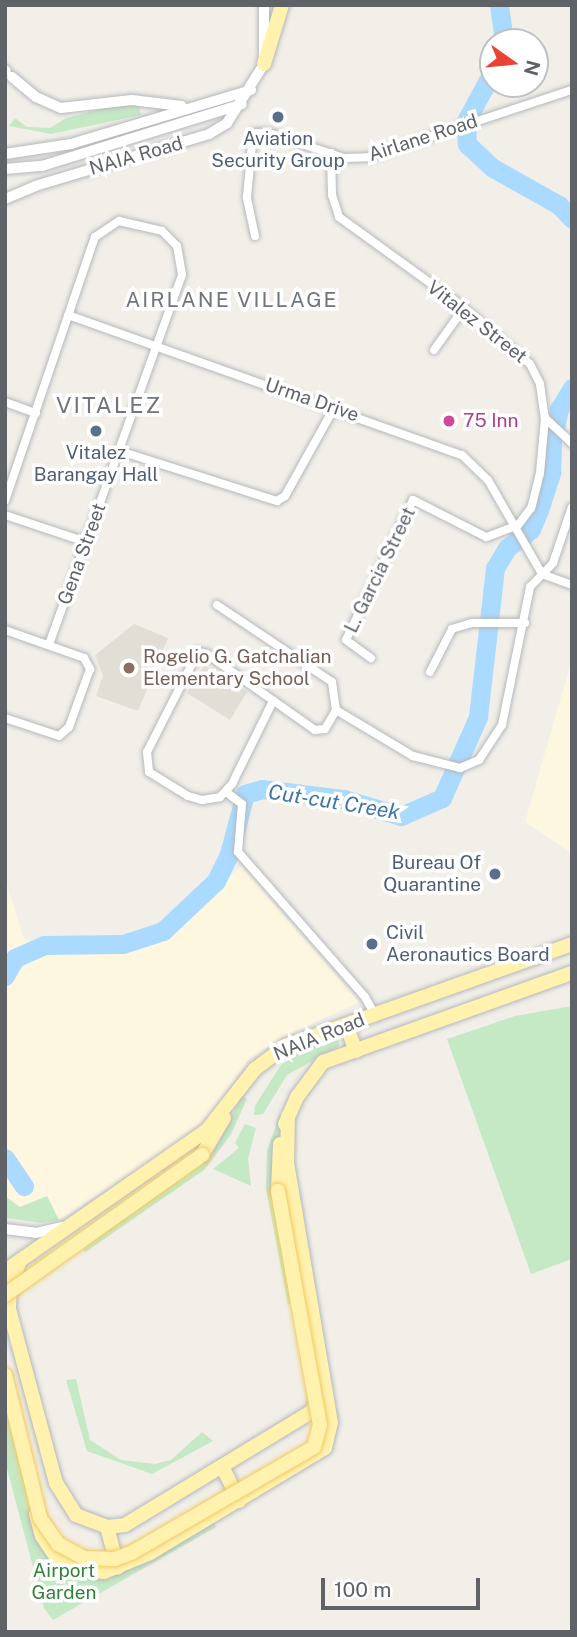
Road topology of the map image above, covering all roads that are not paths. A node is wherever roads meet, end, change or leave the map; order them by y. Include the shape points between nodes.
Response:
1 (264, 5) edge
2 (282, 5) edge
3 (264, 64) junction
4 (8, 73) edge
5 (251, 90) junction
6 (572, 90) edge
7 (242, 104) junction
8 (199, 105) junction
9 (5, 152) edge
10 (331, 153) junction
11 (5, 169) edge
12 (5, 199) edge
13 (255, 236) dead end
14 (464, 308) junction
15 (68, 315) junction
16 (158, 346) junction
17 (434, 350) dead end
18 (5, 402) edge
19 (334, 408) junction
20 (36, 413) junction
21 (545, 418) junction
22 (572, 443) edge
23 (120, 451) junction
24 (5, 501) edge
25 (571, 510) edge
26 (5, 515) edge
27 (520, 529) junction
28 (86, 542) junction
29 (542, 574) junction
30 (572, 584) edge
31 (217, 605) dead end
32 (525, 623) junction
33 (5, 629) edge
34 (49, 644) junction
35 (371, 658) dead end
36 (430, 672) dead end
37 (273, 701) junction
38 (336, 710) junction
39 (5, 718) edge
40 (226, 792) junction
41 (572, 944) edge
42 (572, 973) edge
43 (375, 1015) junction
44 (346, 1025) junction
45 (356, 1051) junction
46 (227, 1110) junction
47 (288, 1116) junction
48 (75, 1222) junction
49 (5, 1229) edge
50 (19, 1263) junction
51 (5, 1272) edge
52 (7, 1303) edge
53 (25, 1366) junction
54 (5, 1373) edge
55 (326, 1386) junction
56 (5, 1388) edge
57 (222, 1466) junction
58 (27, 1478) junction
59 (57, 1483) junction
60 (239, 1501) junction
61 (107, 1527) junction
62 (118, 1568) junction

1 - 3 street
2 - 3 main road
3 - 5 street, NAIA Road
4 - 8 street via 36,97 61,108 132,100
5 - 7 street, NAIA Road
5 - 8 street
6 - 10 street, Airlane Road via 369,157
7 - 11 street via 42,166
7 - 12 street, NAIA Road via 209,134
8 - 9 street via 71,144
10 - 13 street, Airlane Road via 269,133 253,133 247,197
10 - 14 street, Vitalez Street via 332,195 339,217
14 - 17 street
14 - 21 street, Vitalez Street via 530,364 540,384
15 - 16 street, Urma Drive
15 - 16 street, Gena Street via 102,229 119,221 147,224 171,238 183,265
15 - 20 street, Gena Street
16 - 19 street, Urma Drive
16 - 23 street, Gena Street
18 - 20 street
19 - 23 street via 285,496 277,501
19 - 27 street, Urma Drive via 462,455 481,470
20 - 24 street, Gena Street
21 - 22 street
21 - 27 street, Vitalez Street via 540,473
23 - 28 street, Gena Street
25 - 29 street via 553,563
26 - 28 street
27 - 29 street, Urma Drive
27 - 35 street, L. Garcia Street via 486,537 413,500 346,640
28 - 34 street, Gena Street
29 - 30 street
29 - 32 street via 530,587
31 - 38 street via 332,682
32 - 36 street via 452,629
32 - 38 street via 502,725 488,751 466,768 412,756
33 - 34 street
34 - 39 street via 84,659 90,669 69,727 59,736
37 - 38 street via 320,731
37 - 40 street
37 - 40 street via 198,652 147,752 149,772 176,791 202,800
40 - 43 street via 241,802 238,852 359,989
41 - 43 main road, NAIA Road
42 - 45 main road, NAIA Road
43 - 44 main road, NAIA Road
44 - 45 main road
44 - 46 main road, NAIA Road via 286,1046 255,1069
45 - 47 main road, NAIA Road via 323,1062
46 - 48 main road, NAIA Road via 184,1148
46 - 52 main road, bridge via 202,1155
47 - 54 main road, bridge via 276,1164 278,1191 320,1425 314,1447 133,1552 115,1559 84,1558 58,1544 40,1518
47 - 55 main road via 286,1163
48 - 49 street, NAIA Road via 36,1233
48 - 50 main road, NAIA Road
50 - 51 main road, NAIA Road
50 - 52 main road
52 - 53 main road
53 - 54 main road
53 - 59 main road
55 - 57 main road via 311,1412
55 - 60 main road via 332,1433 325,1448
56 - 58 main road
57 - 60 main road
57 - 61 main road via 125,1525
58 - 59 main road
58 - 62 main road via 42,1536 56,1557 92,1572
59 - 61 main road via 76,1515
60 - 62 main road
61 - 62 main road

